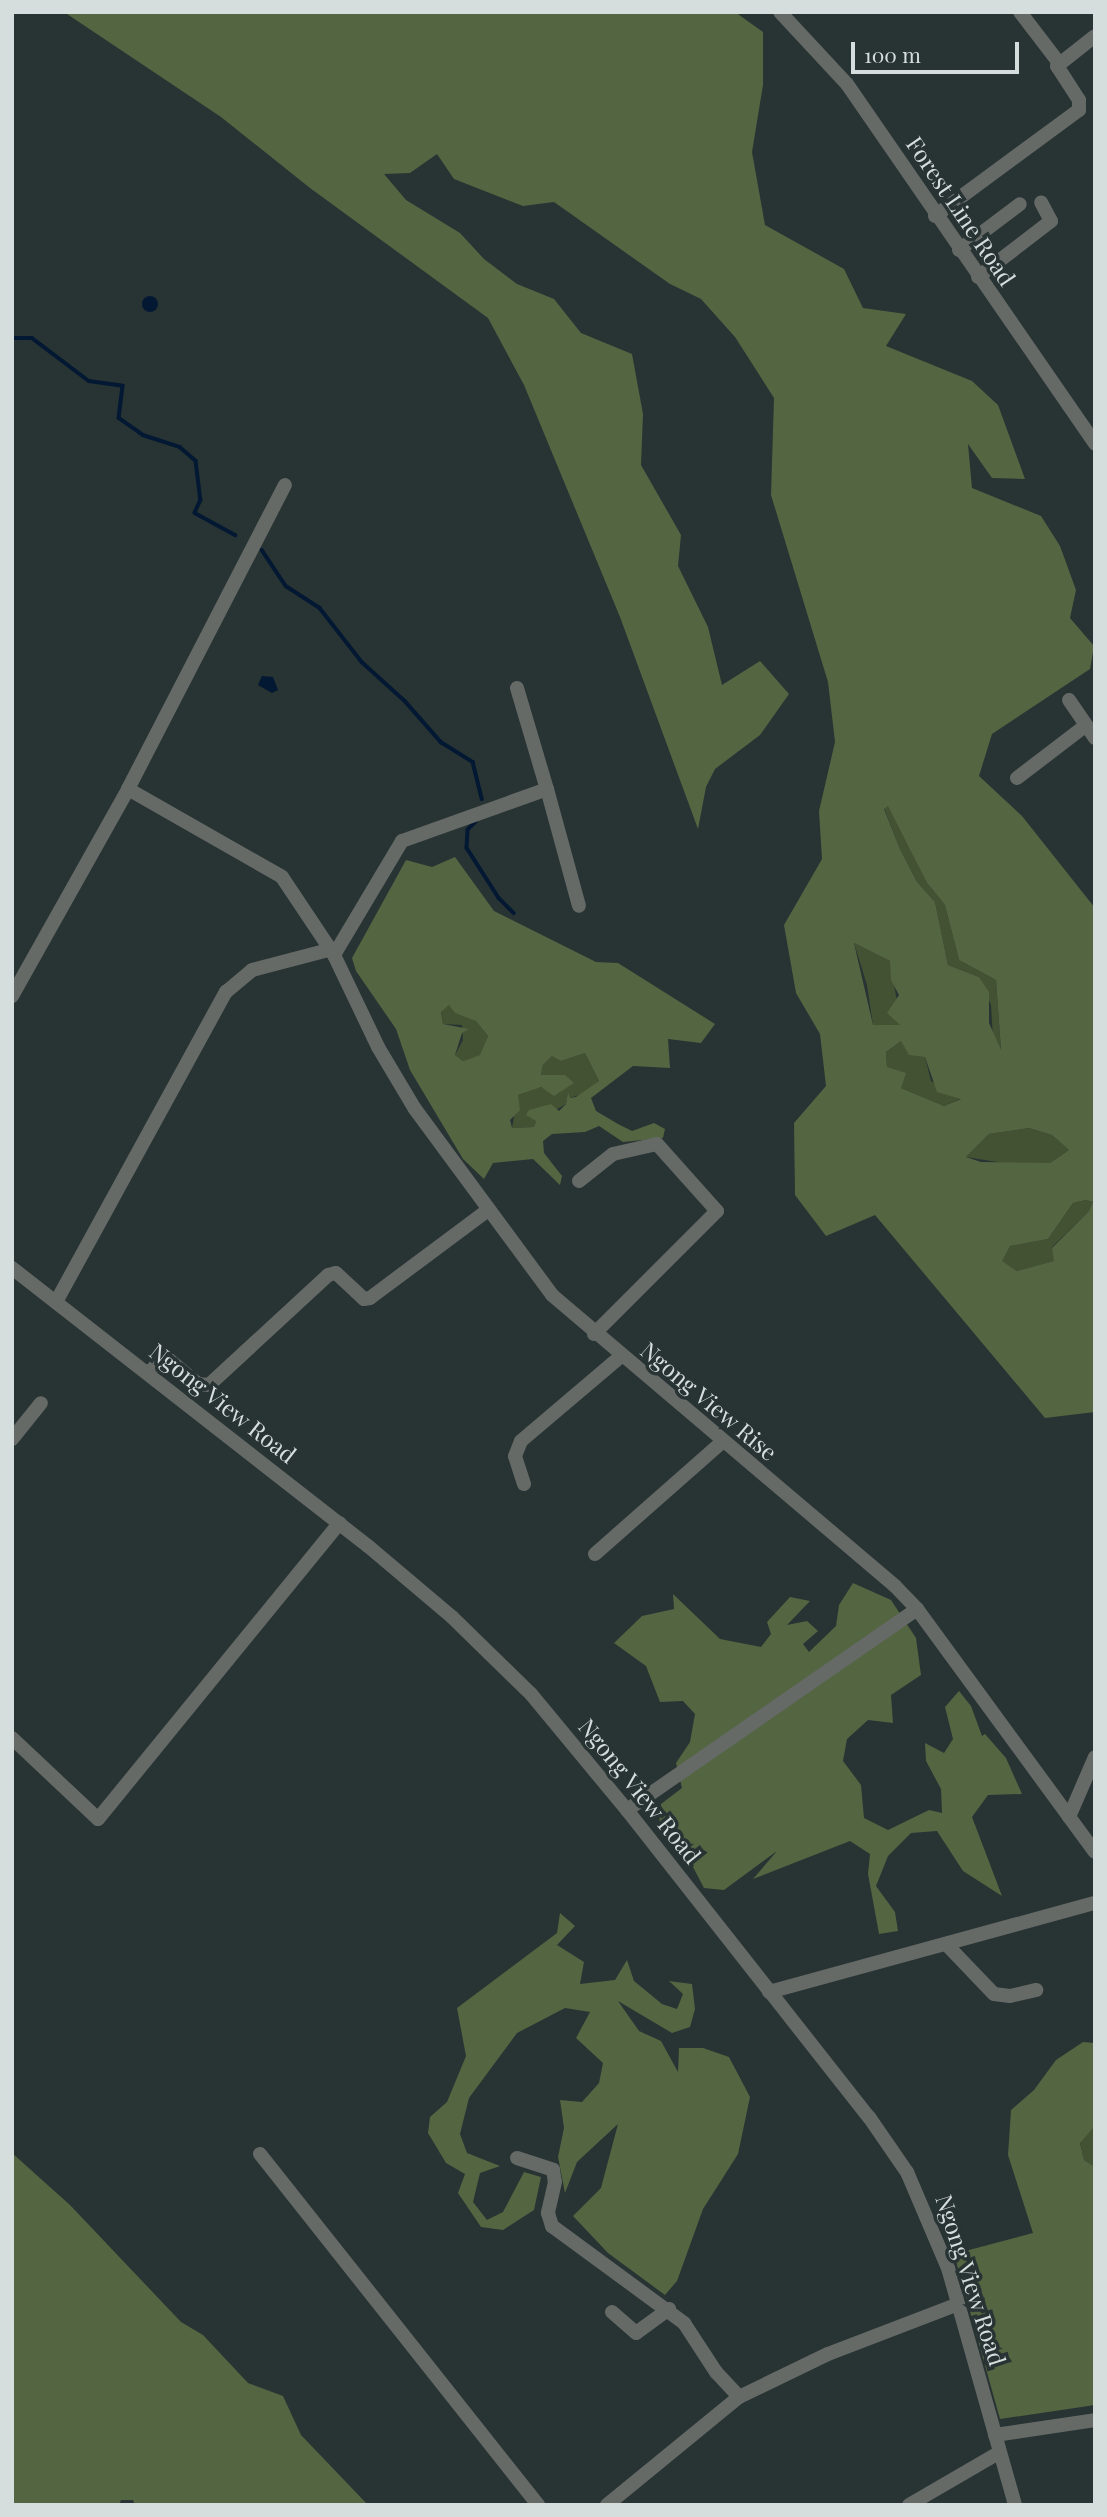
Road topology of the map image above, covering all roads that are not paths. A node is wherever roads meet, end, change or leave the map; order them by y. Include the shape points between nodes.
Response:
1 (1020, 12) edge
2 (787, 15) edge
3 (1095, 36) edge
4 (1059, 63) junction
5 (1041, 202) dead end
6 (1020, 204) dead end
7 (936, 216) junction
8 (959, 250) junction
9 (978, 277) junction
10 (1095, 444) edge
11 (285, 485) dead end
12 (517, 688) dead end
13 (1069, 700) dead end
14 (1085, 726) junction
15 (1095, 738) edge
16 (1017, 778) dead end
17 (128, 789) junction
18 (547, 789) junction
19 (579, 906) dead end
20 (332, 953) junction
21 (12, 996) edge
22 (579, 1181) dead end
23 (488, 1210) junction
24 (12, 1268) edge
25 (55, 1302) junction
26 (594, 1334) junction
27 (620, 1357) junction
28 (148, 1373) junction
29 (41, 1403) dead end
30 (12, 1439) edge
31 (722, 1442) junction
32 (524, 1484) dead end
33 (339, 1523) junction
34 (594, 1554) dead end
35 (917, 1609) junction
36 (12, 1738) edge
37 (1095, 1757) edge
38 (627, 1810) junction
39 (1069, 1817) junction
40 (1095, 1852) edge
41 (1095, 1903) edge
42 (946, 1944) junction
43 (1036, 1990) dead end
44 (769, 1992) junction
45 (260, 2154) dead end
46 (517, 2158) dead end
47 (958, 2304) junction
48 (669, 2309) junction
49 (612, 2312) dead end
50 (739, 2397) junction
51 (1095, 2420) edge
52 (995, 2435) junction
53 (1000, 2452) junction
54 (538, 2505) edge
55 (607, 2505) edge
56 (909, 2505) edge
57 (1015, 2505) edge

1 - 4 street
2 - 7 street, Forest Line Road via 847,84
3 - 4 street
4 - 7 street via 1079,100 1079,110
5 - 9 street via 1051,221
6 - 8 street
7 - 8 street, Forest Line Road
8 - 9 street, Forest Line Road
9 - 10 street, Forest Line Road
11 - 17 street
12 - 18 street
13 - 14 street
14 - 15 street
14 - 16 street
17 - 20 street, Ngong View Rise via 282,877
17 - 21 street
18 - 19 street
18 - 20 street via 407,838
20 - 23 street, Ngong View Rise via 378,1047 415,1109
20 - 25 street via 252,970 226,992
22 - 26 street via 613,1154 657,1144 717,1211
23 - 26 street, Ngong View Rise via 552,1295
23 - 28 street via 370,1298 364,1299 336,1273 328,1275 209,1385 198,1384 166,1356
24 - 25 street, Ngong View Road
25 - 28 street, Ngong View Road
26 - 27 street, Ngong View Rise
27 - 31 street, Ngong View Rise
27 - 32 street via 516,1446
28 - 33 street, Ngong View Road
29 - 30 street
31 - 34 street
31 - 35 street, Ngong View Rise
33 - 36 street via 98,1819
33 - 38 street, Ngong View Road via 510,1672
35 - 38 street
35 - 39 street, Ngong View Rise
37 - 39 street
38 - 44 street, Ngong View Road
39 - 40 street, Ngong View Rise
41 - 42 street
42 - 43 street via 994,1994 1010,1996
42 - 44 street
44 - 47 street, Ngong View Road via 895,2152 934,2228
45 - 54 street
46 - 48 street via 553,2170 548,2213 552,2226
47 - 50 street via 828,2354
47 - 52 street, Ngong View Road
48 - 49 street via 636,2333
48 - 50 street
50 - 55 street
51 - 52 street
52 - 53 street, Ngong View Road
53 - 56 street
53 - 57 street, Ngong View Road

